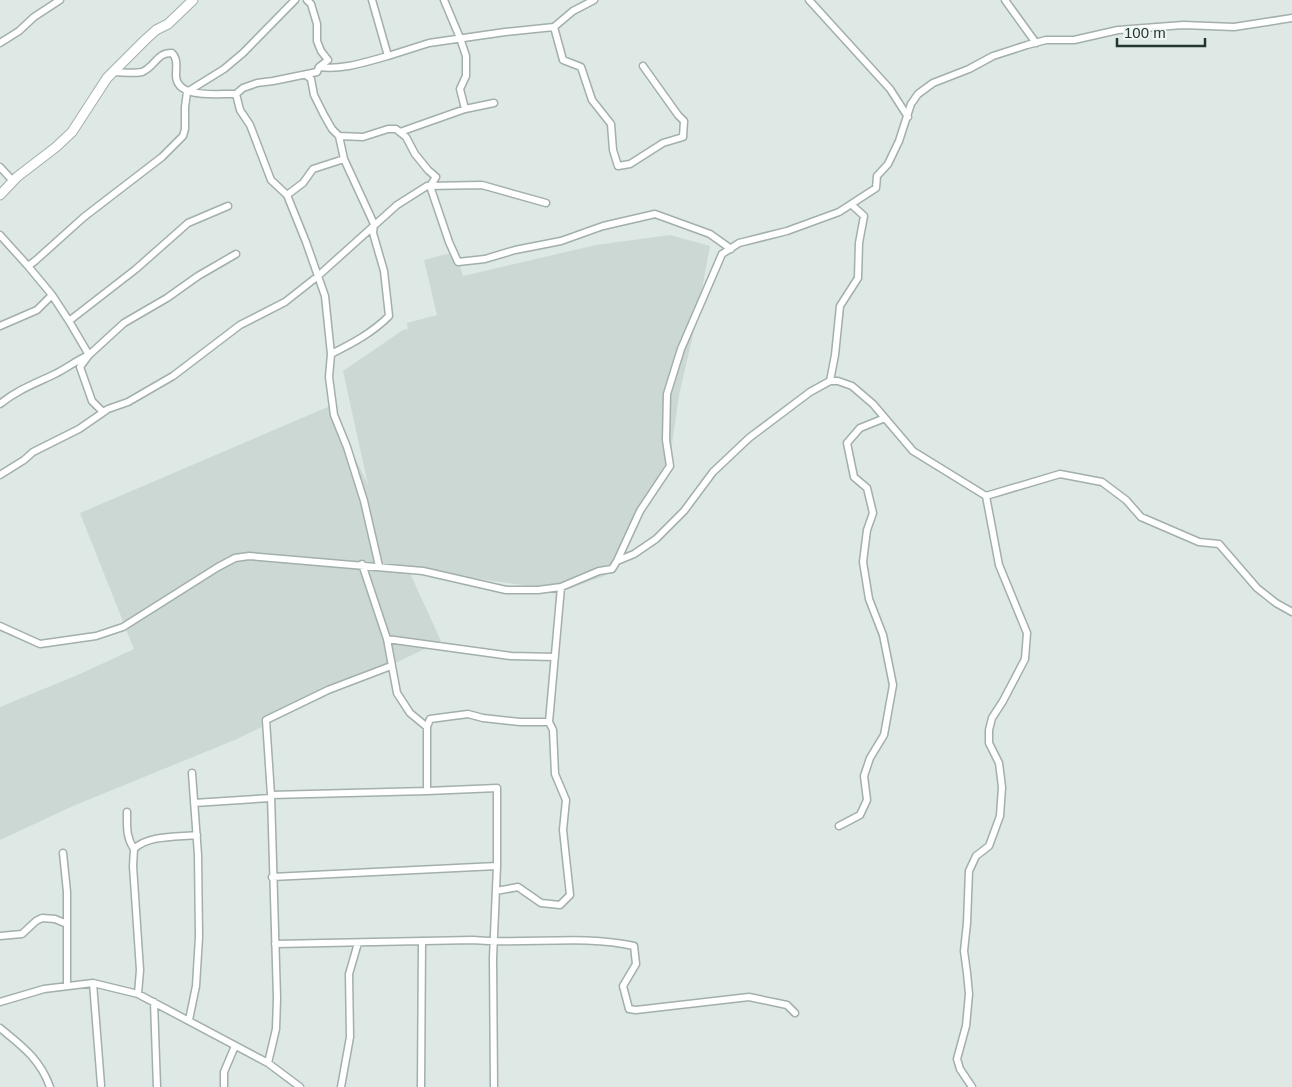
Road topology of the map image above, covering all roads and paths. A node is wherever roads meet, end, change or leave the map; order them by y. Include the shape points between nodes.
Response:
1 (60, 0) edge
2 (193, 0) edge
3 (295, 0) edge
4 (307, 0) edge
5 (372, 0) edge
6 (444, 0) edge
7 (594, 0) edge
8 (809, 0) edge
9 (1005, 0) edge
10 (1292, 18) edge
11 (554, 27) junction
12 (0, 33) edge
13 (460, 38) junction
14 (2, 42) edge
15 (1036, 42) junction
16 (388, 56) junction
17 (643, 66) dead end
18 (320, 67) junction
19 (113, 72) junction
20 (306, 75) junction
21 (187, 92) junction
22 (236, 94) junction
23 (494, 103) dead end
24 (465, 109) junction
25 (908, 117) junction
26 (400, 132) junction
27 (339, 136) junction
28 (344, 159) junction
29 (0, 167) edge
30 (14, 181) junction
31 (430, 186) junction
32 (0, 195) edge
33 (287, 195) junction
34 (546, 203) dead end
35 (852, 205) junction
36 (228, 206) dead end
37 (374, 224) junction
38 (0, 235) edge
39 (731, 249) junction
40 (236, 254) dead end
41 (28, 266) junction
42 (318, 276) junction
43 (52, 295) junction
44 (69, 321) junction
45 (0, 326) edge
46 (331, 354) junction
47 (90, 355) junction
48 (830, 381) junction
49 (0, 404) edge
50 (103, 412) junction
51 (886, 418) junction
52 (0, 475) edge
53 (986, 496) junction
54 (617, 561) junction
55 (362, 564) junction
56 (379, 566) junction
57 (562, 587) junction
58 (1292, 612) edge
59 (0, 626) edge
60 (387, 639) junction
61 (554, 657) junction
62 (391, 666) junction
63 (548, 722) junction
64 (428, 727) junction
65 (192, 773) dead end
66 (428, 791) junction
67 (271, 797) junction
68 (194, 803) junction
69 (127, 812) dead end
70 (839, 826) dead end
71 (197, 835) junction
72 (134, 849) junction
73 (63, 853) dead end
74 (497, 866) junction
75 (272, 877) junction
76 (496, 890) junction
77 (67, 924) junction
78 (0, 936) edge
79 (422, 941) junction
80 (494, 942) junction
81 (358, 943) junction
82 (275, 944) junction
83 (93, 983) junction
84 (67, 986) junction
85 (138, 994) junction
86 (0, 1002) edge
87 (154, 1002) junction
88 (795, 1014) dead end
89 (189, 1020) junction
90 (0, 1028) edge
91 (235, 1046) junction
92 (268, 1063) junction
93 (101, 1086) dead end
94 (298, 1086) edge
95 (50, 1087) edge
96 (157, 1087) edge
97 (224, 1087) edge
98 (341, 1087) edge
99 (421, 1087) edge
100 (494, 1087) edge
101 (972, 1087) edge

1 - 14 street
2 - 19 street
3 - 21 street via 238,57
4 - 18 street via 317,24 317,40 328,60
5 - 16 street
6 - 13 street
7 - 11 street via 573,11
8 - 25 street via 890,89
9 - 15 street
10 - 15 street via 1234,26 1137,28 1074,40
11 - 13 street
11 - 17 street via 562,60 581,67 592,100 611,124 618,166 630,164 663,143 683,137 684,121
12 - 14 street
13 - 16 street via 429,43
13 - 24 street via 466,56 466,76 460,89
15 - 25 street via 993,56 925,88 911,104
16 - 18 street via 334,69
18 - 20 street via 317,72
19 - 21 street via 140,72 148,69 161,55 172,53 176,60 176,80
19 - 30 street via 72,132
20 - 22 street via 257,82
20 - 27 street via 311,79 314,95 324,115
21 - 22 street
21 - 41 street via 184,136 174,147 84,217
22 - 33 street via 271,180
23 - 24 street
24 - 26 street
25 - 35 street via 888,164 877,176 876,188
26 - 27 street via 388,130 363,137
26 - 31 street via 436,177
27 - 28 street
28 - 33 street via 313,170
28 - 37 street
29 - 30 street
30 - 32 street
31 - 34 street via 482,185
31 - 37 street via 397,205
31 - 39 street via 458,262 561,241 603,226 655,214 710,234
33 - 42 street
35 - 39 street via 787,231 739,243
35 - 48 street via 864,216 858,278 840,306
36 - 44 street via 188,224
37 - 42 street
37 - 46 street via 389,316 376,329
38 - 41 street
39 - 54 street via 722,254 716,267 681,349 667,394 666,440 670,466 640,511
40 - 47 street via 124,323
41 - 43 street
42 - 46 street via 325,296
42 - 50 street via 285,302 240,325 173,376 128,402
43 - 44 street
43 - 45 street via 37,310
44 - 47 street
46 - 56 street via 329,377 334,415 364,501
47 - 49 street via 32,383
47 - 50 street via 80,367 92,401
48 - 51 street via 852,386
48 - 54 street via 810,392 749,438 713,472 684,511 656,539
50 - 52 street
51 - 53 street via 913,451
51 - 70 street via 860,428 847,444 854,477 867,488 873,513 866,530 863,562 869,599 883,635 893,685 884,735 864,776 867,800 860,815
53 - 58 street via 1060,474 1102,482 1126,500 1141,517 1200,542 1219,544 1256,588
53 - 101 street via 999,565 1027,633 1024,658 992,718 989,730 989,743 999,763 1002,786 1000,816 989,846 976,856 969,871 964,951 969,994 966,1026 957,1059
54 - 57 street via 612,569 599,571
55 - 56 street
55 - 59 street via 241,556 218,567 123,628 96,636 40,644
55 - 60 street
56 - 57 street via 423,571 506,590
57 - 61 street
60 - 61 street via 511,656
60 - 62 street
61 - 63 street
62 - 64 street via 397,693 410,713
62 - 67 street via 328,690 266,720
63 - 64 street via 520,722 468,714 430,719
63 - 76 street via 553,730 555,774 566,800 562,830 570,895 560,905 541,903 518,887
64 - 66 street
65 - 68 street
66 - 67 street
66 - 74 street via 497,788
67 - 68 street
67 - 75 street
68 - 71 street
69 - 72 street via 126,833
71 - 72 street via 151,839
71 - 89 street via 199,937 196,986
72 - 85 street via 140,970
73 - 77 street
74 - 75 street
74 - 76 street
75 - 82 street
76 - 80 street
77 - 78 street via 55,918 42,918 22,934
77 - 84 street
79 - 80 street
79 - 81 street
79 - 99 street
80 - 88 street via 613,941 634,946 636,964 623,986 629,1009 748,997 787,1005
80 - 100 street
81 - 82 street
81 - 98 street via 349,974 350,1037
82 - 92 street via 276,1029
83 - 84 street
83 - 85 street
83 - 93 street
84 - 86 street
85 - 87 street
87 - 89 street
87 - 96 street
89 - 91 street
90 - 95 street via 27,1050 45,1073
91 - 92 street
91 - 97 street via 224,1072
92 - 94 street

